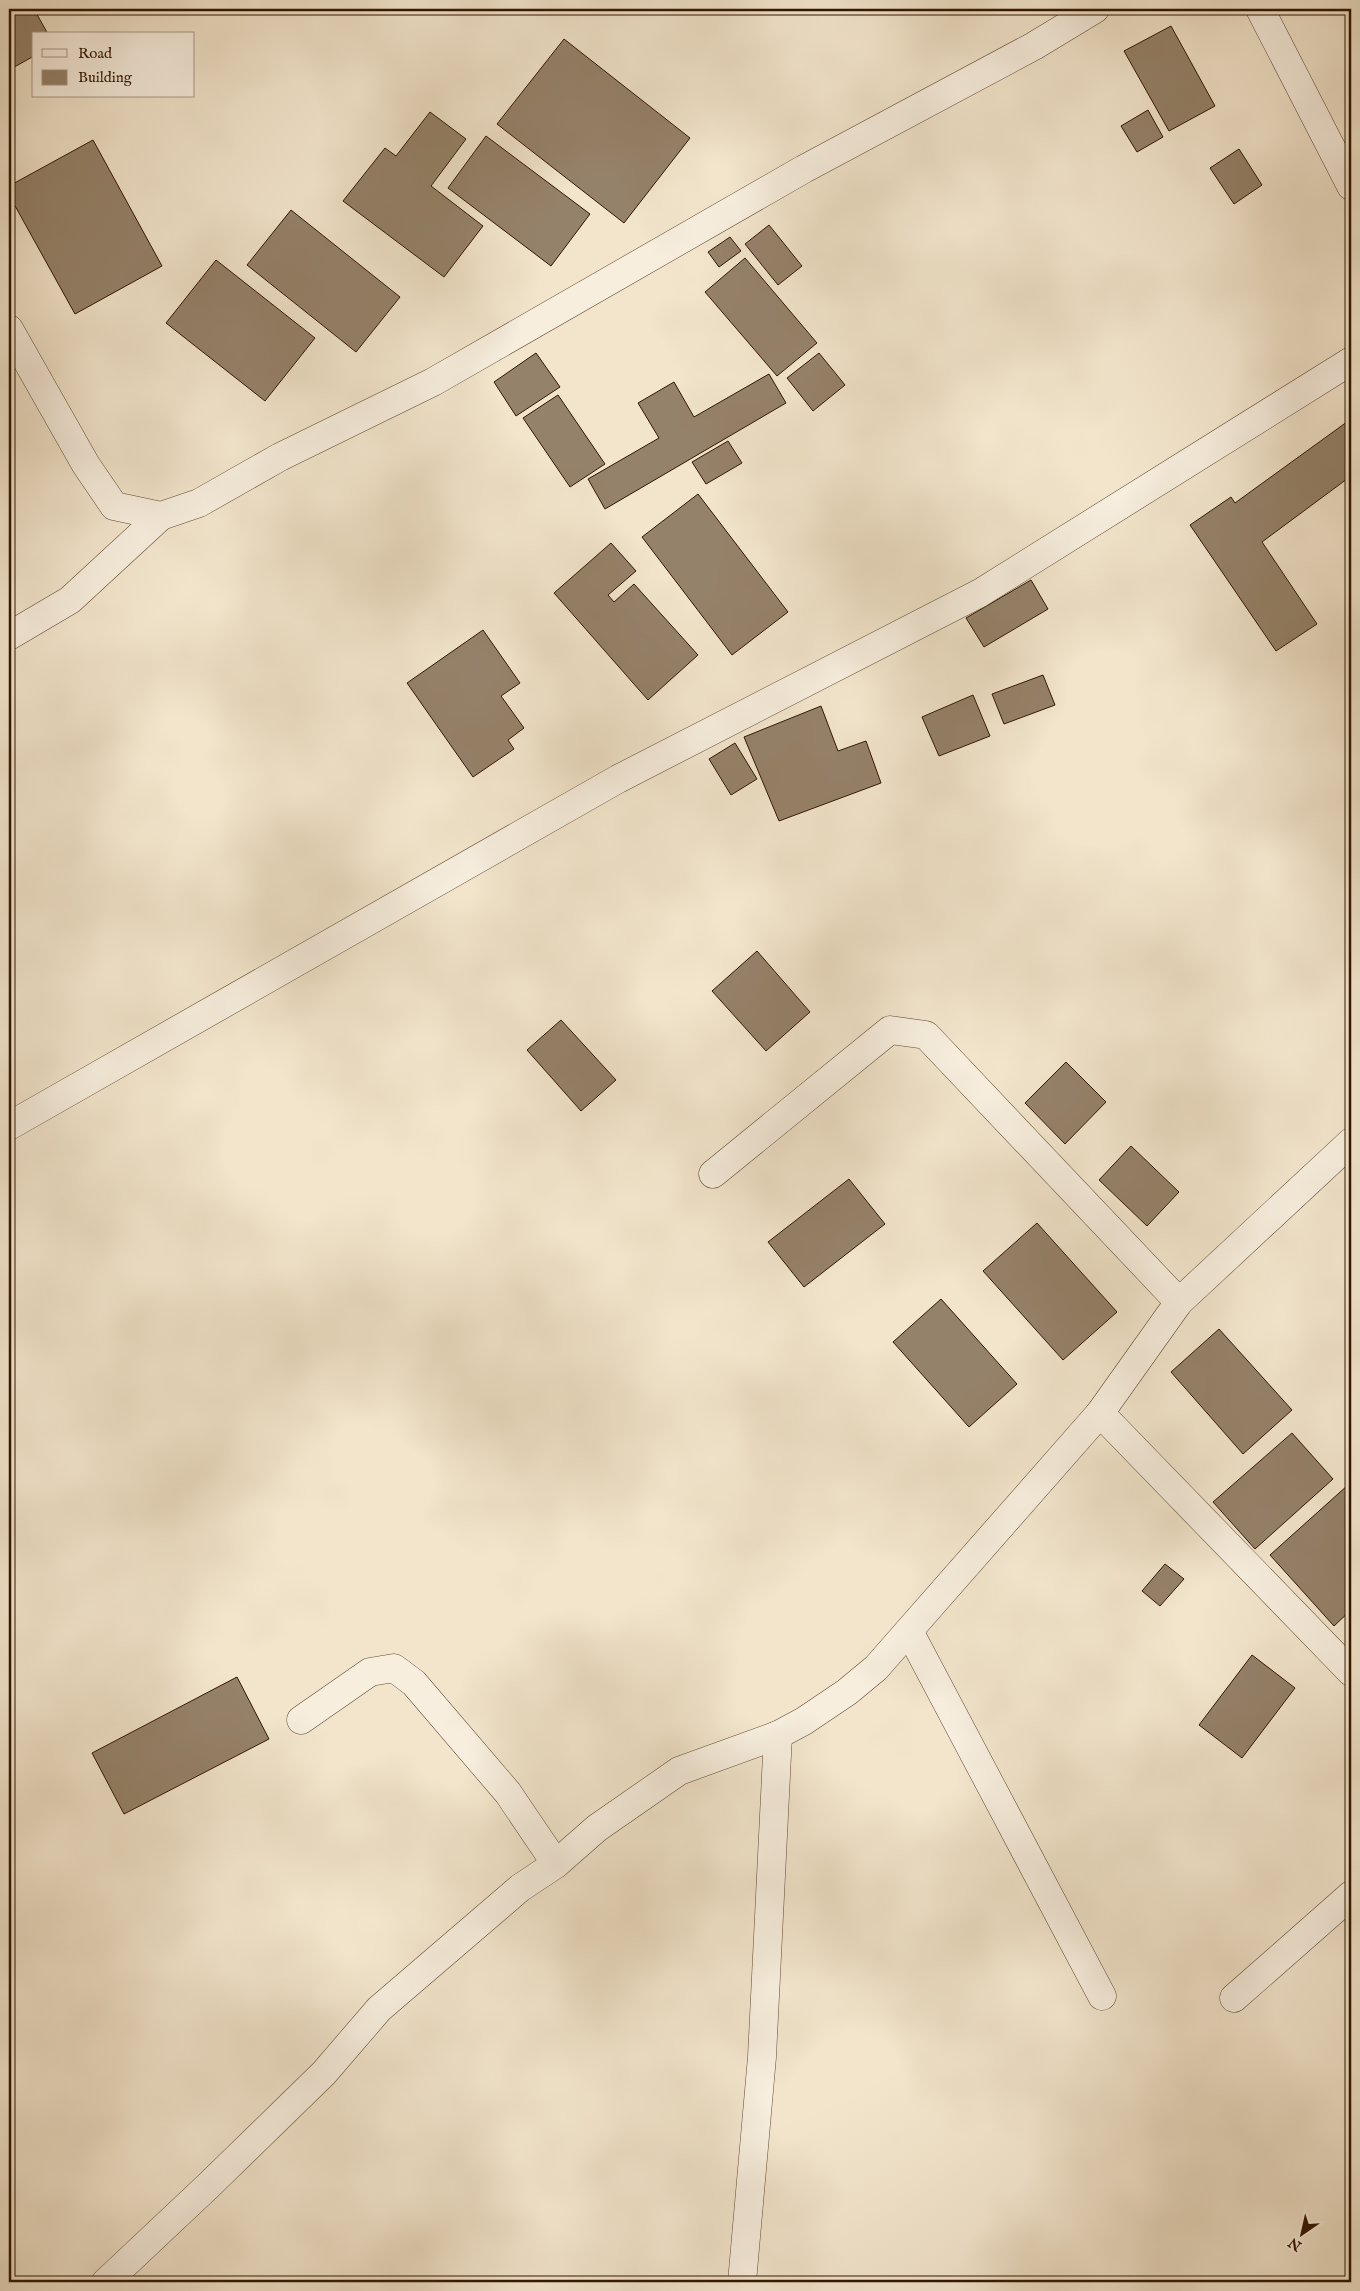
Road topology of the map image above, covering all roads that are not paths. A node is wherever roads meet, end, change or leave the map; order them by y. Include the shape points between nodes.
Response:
1 (1094, 9) edge
2 (1260, 9) edge
3 (1351, 186) edge
4 (9, 329) edge
5 (1351, 361) edge
6 (162, 516) junction
7 (9, 636) edge
8 (9, 1126) edge
9 (1351, 1142) edge
10 (713, 1174) dead end
11 (1178, 1302) junction
12 (1100, 1413) junction
13 (909, 1631) junction
14 (1351, 1672) edge
15 (301, 1720) dead end
16 (778, 1735) junction
17 (556, 1864) junction
18 (1351, 1895) edge
19 (1102, 1996) dead end
20 (1234, 1998) dead end
21 (106, 2282) edge
22 (742, 2282) edge

1 - 6 street via 1034,46 804,169 433,382 280,457 199,503
2 - 3 street
4 - 6 street via 86,465 114,506
5 - 8 street via 980,593 618,779
6 - 7 street via 70,600
9 - 11 street
10 - 11 street via 890,1030 926,1035
11 - 12 street
12 - 13 street
12 - 14 street
13 - 16 street via 876,1668 847,1692
13 - 19 street
15 - 17 street via 370,1672 394,1668 414,1683 508,1793
16 - 17 street via 678,1771 597,1828
16 - 22 street via 762,2058
17 - 21 street via 520,1888 379,2009 324,2073
18 - 20 street

